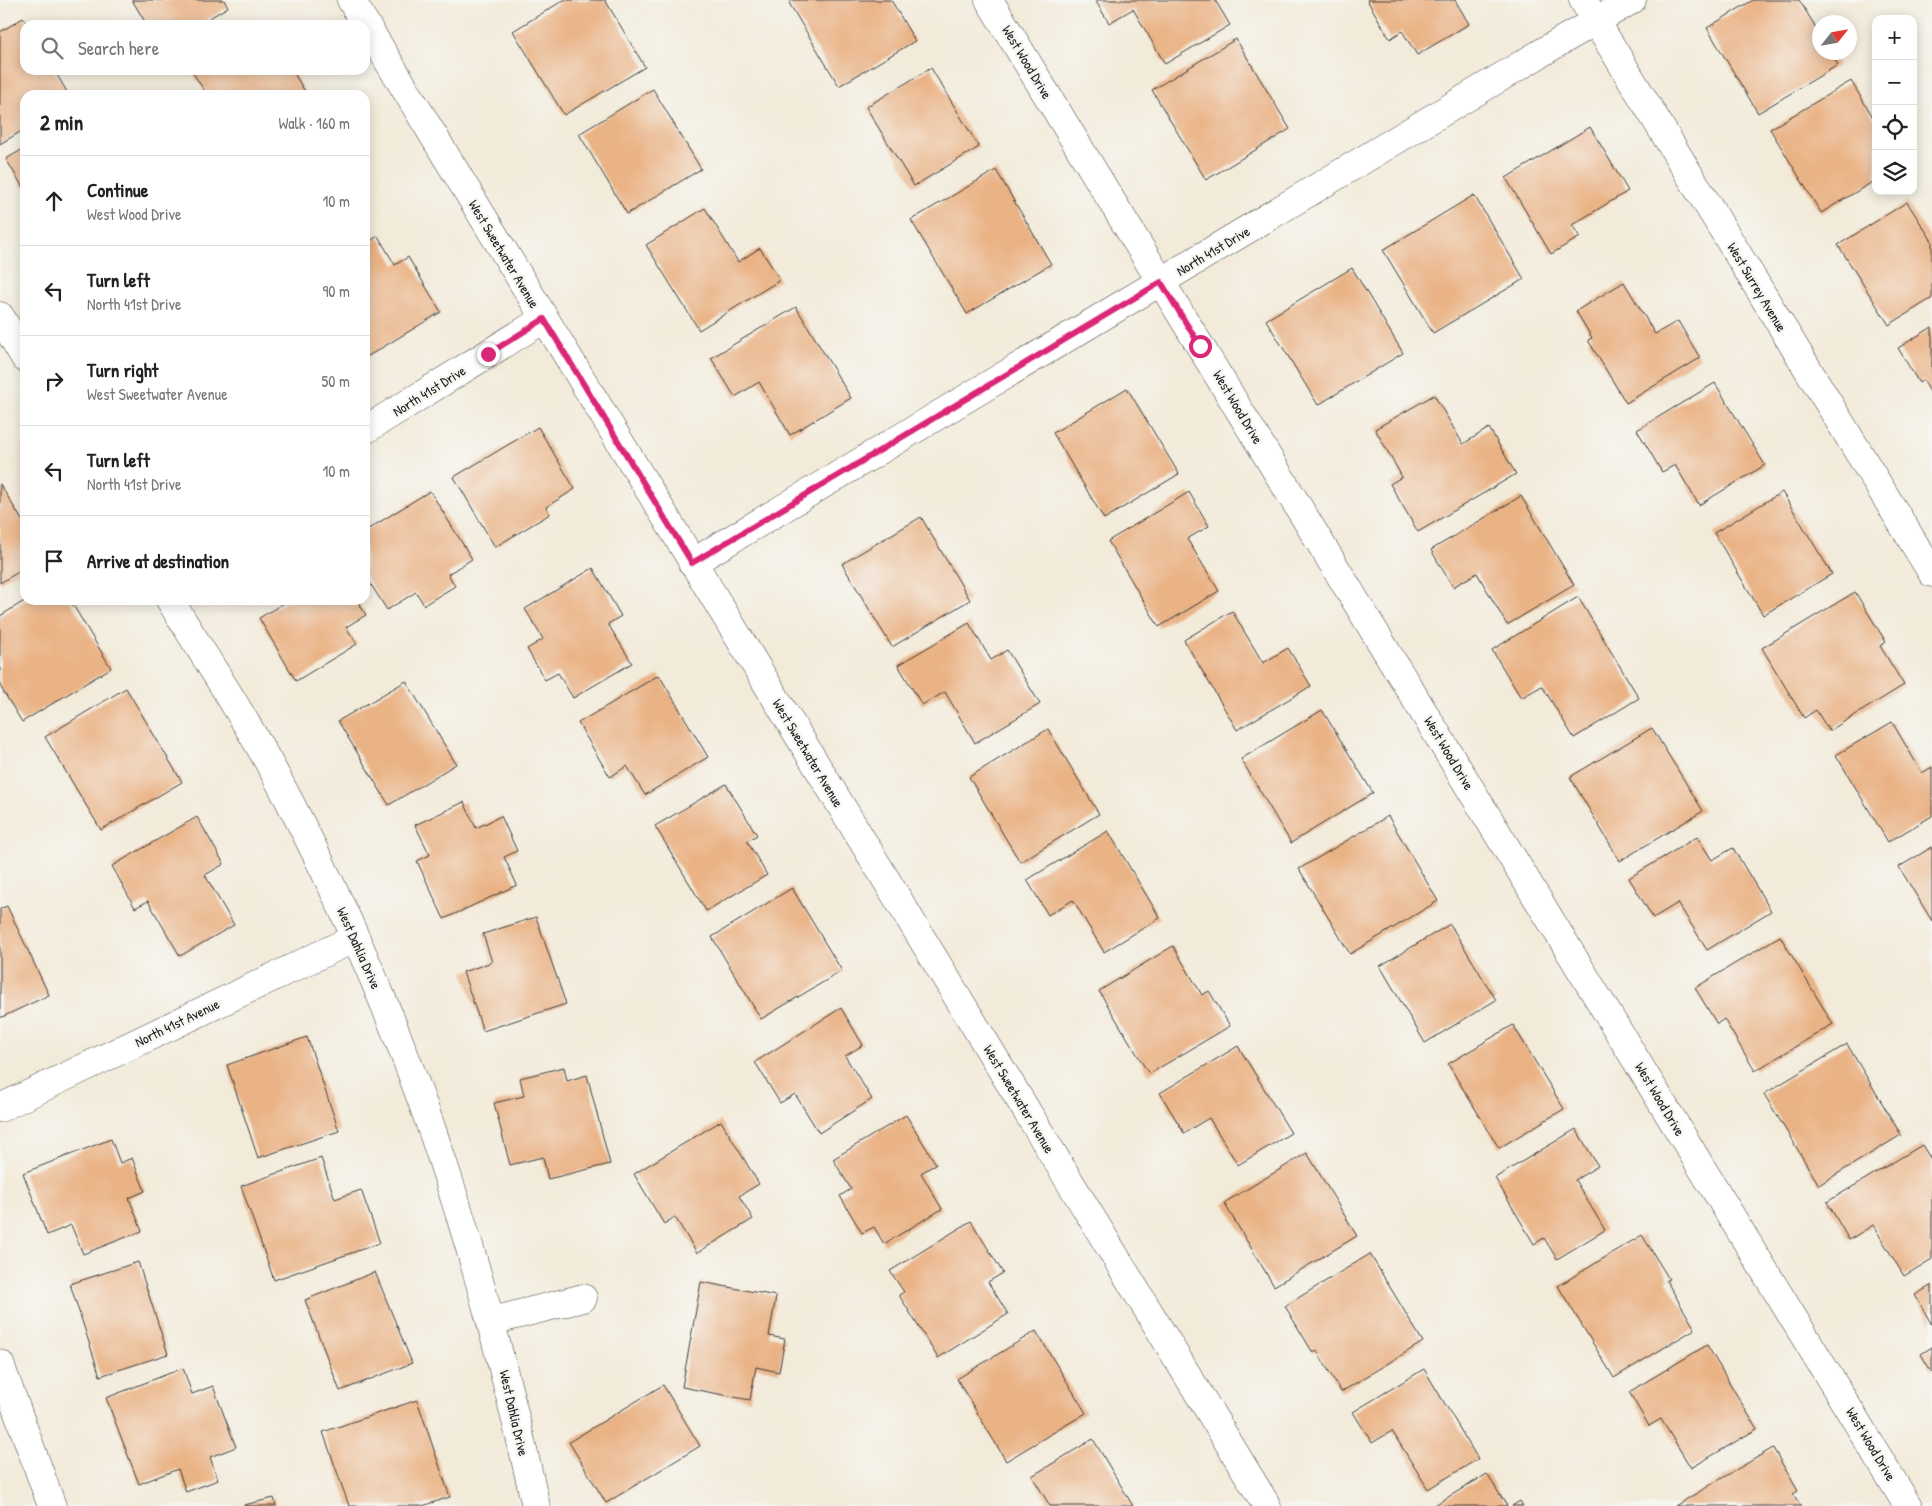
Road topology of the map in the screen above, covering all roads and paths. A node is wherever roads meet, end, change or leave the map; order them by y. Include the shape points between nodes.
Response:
1 (351, 0) edge
2 (989, 0) edge
3 (1632, 0) edge
4 (1590, 10) edge
5 (363, 20) edge
6 (370, 31) edge
7 (1161, 282) junction
8 (0, 316) edge
9 (544, 319) junction
10 (20, 350) edge
11 (370, 427) edge
12 (692, 563) junction
13 (1932, 573) edge
14 (173, 605) edge
15 (355, 938) junction
16 (0, 1108) edge
17 (583, 1298) dead end
18 (492, 1321) junction
19 (0, 1364) edge
20 (52, 1506) edge
21 (536, 1506) edge
22 (1267, 1506) edge
23 (1908, 1506) edge

1 - 5 street, West Sweetwater Avenue
2 - 7 street, West Wood Drive
3 - 4 street, North 41st Drive
4 - 7 street, North 41st Drive
4 - 13 street, West Surrey Avenue
6 - 9 street, West Sweetwater Avenue
7 - 12 street, North 41st Drive
7 - 23 street, West Wood Drive
8 - 10 street
9 - 11 street, North 41st Drive
9 - 12 street, West Sweetwater Avenue
12 - 22 street, West Sweetwater Avenue
14 - 15 street, West Dahlia Drive via 274,772
15 - 16 street, North 41st Avenue
15 - 18 street, West Dahlia Drive via 415,1084 463,1221
17 - 18 street
18 - 21 street, West Dahlia Drive
19 - 20 street

